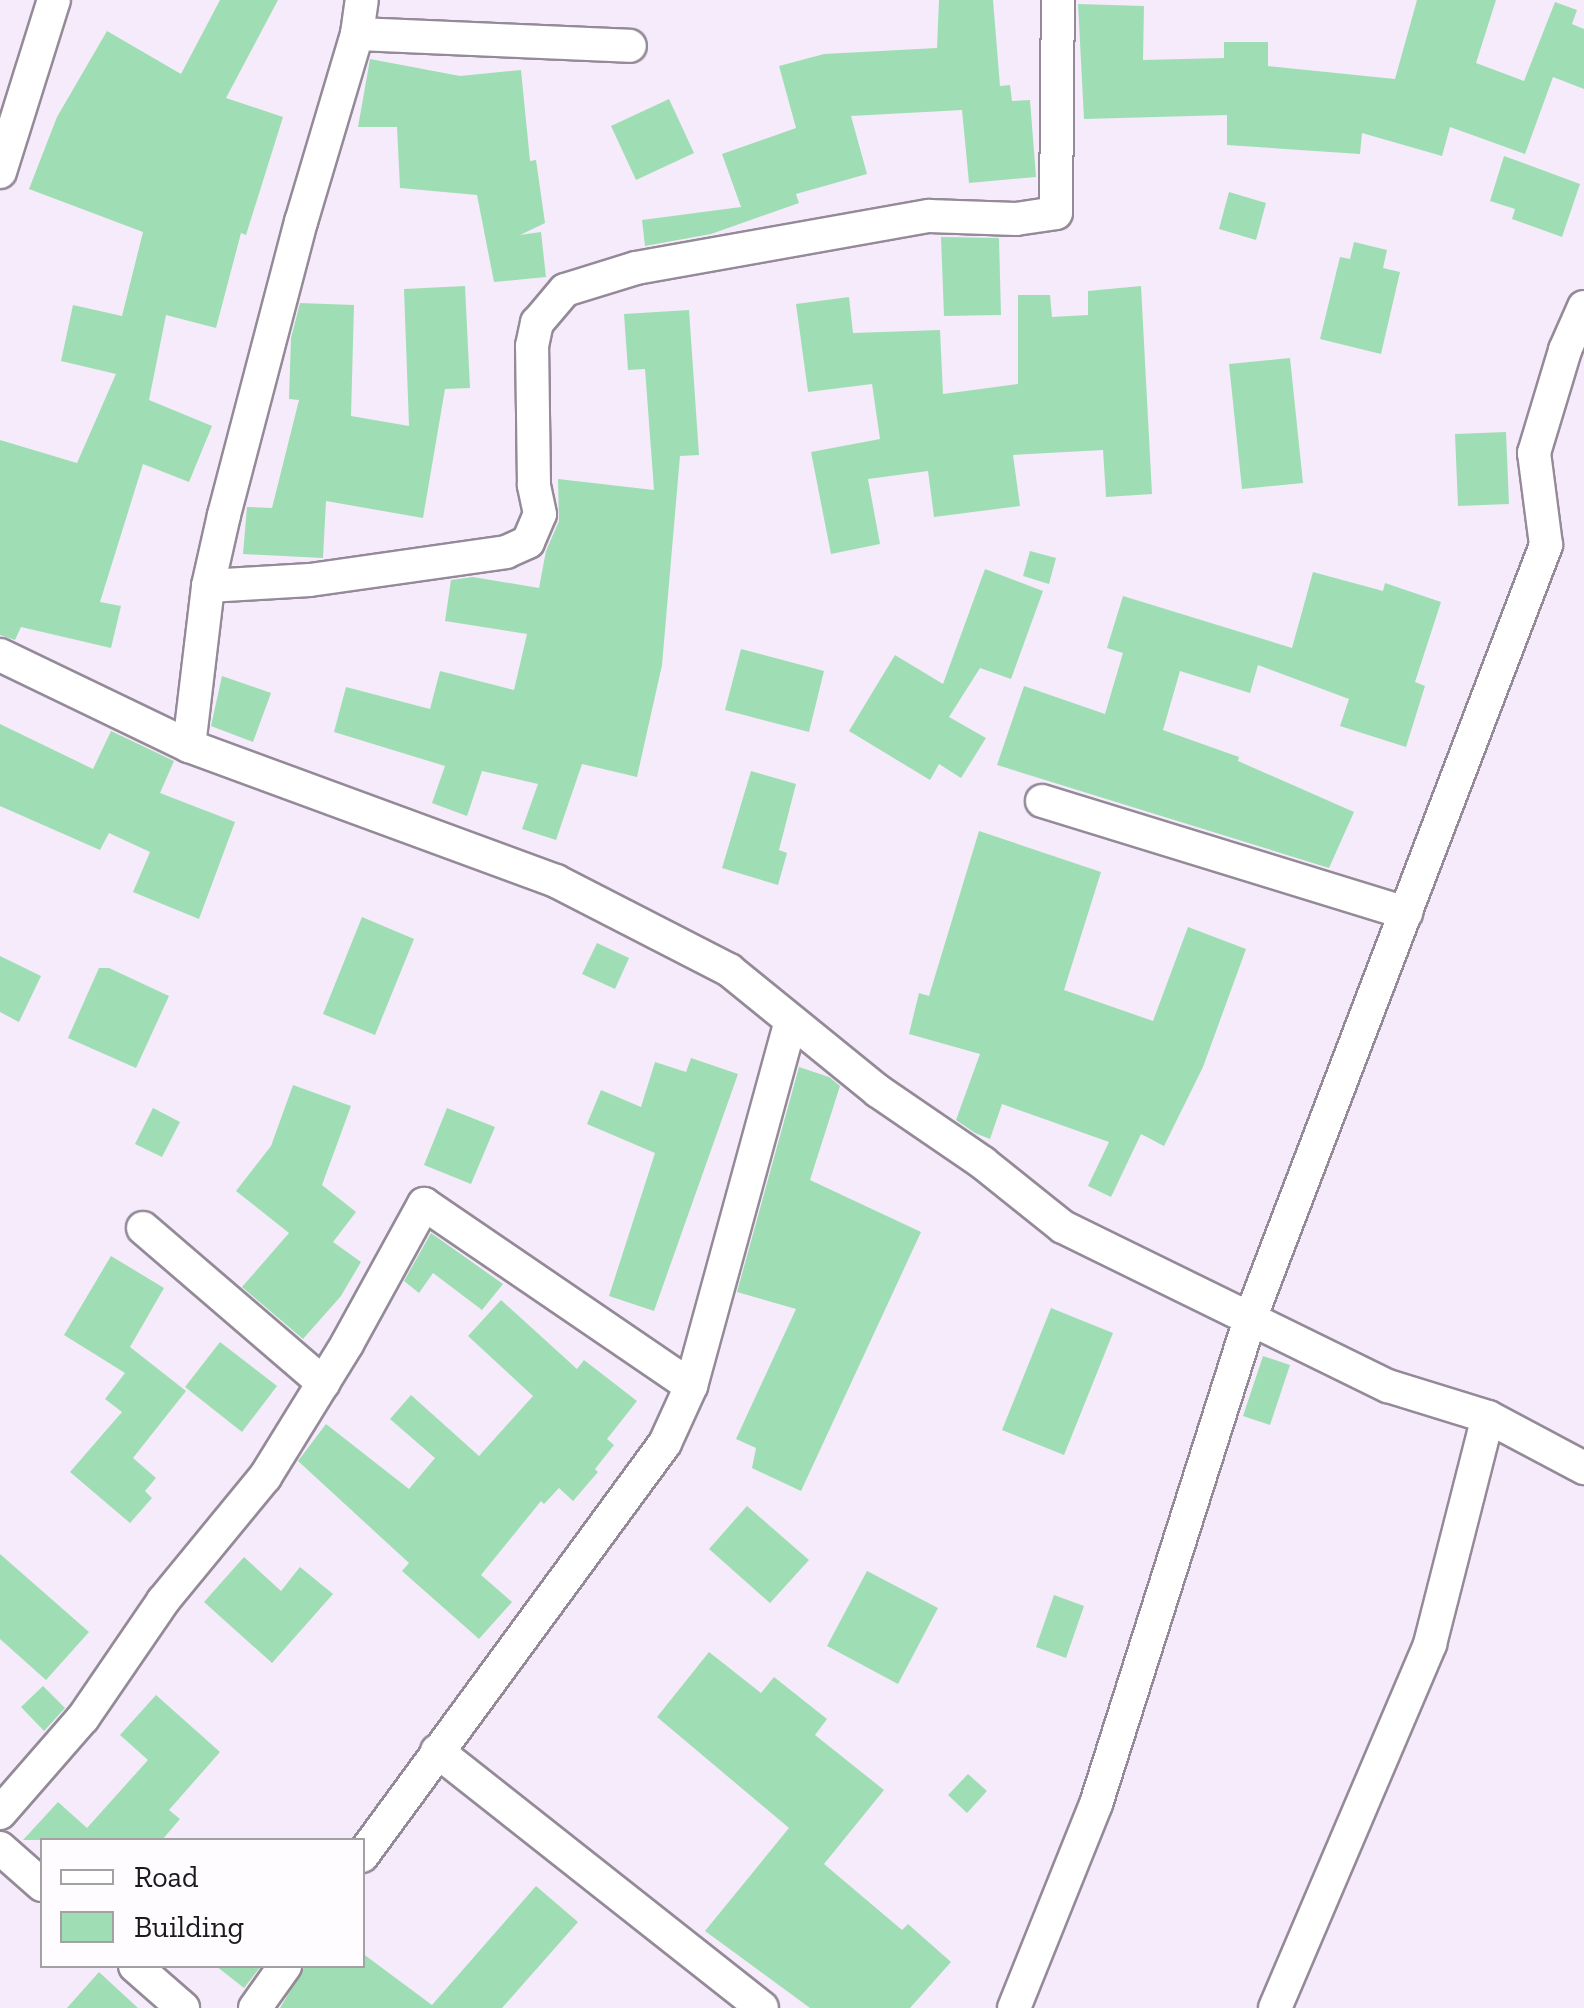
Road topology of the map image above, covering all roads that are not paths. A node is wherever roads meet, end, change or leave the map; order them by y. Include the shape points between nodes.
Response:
1 (54, 0) edge
2 (362, 0) edge
3 (1058, 0) edge
4 (357, 34) junction
5 (630, 46) dead end
6 (0, 172) edge
7 (1584, 308) edge
8 (208, 586) junction
9 (0, 655) edge
10 (189, 746) junction
11 (1042, 801) dead end
12 (1406, 913) junction
13 (791, 1021) junction
14 (143, 1228) dead end
15 (1250, 1320) junction
16 (324, 1383) junction
17 (691, 1386) junction
18 (1488, 1416) junction
19 (1584, 1468) edge
20 (437, 1750) junction
21 (0, 1813) edge
22 (0, 1848) edge
23 (365, 1852) edge
24 (40, 1883) edge
25 (136, 1968) edge
26 (284, 1968) edge
27 (183, 2008) edge
28 (255, 2008) edge
29 (762, 2008) edge
30 (1014, 2008) edge
31 (1275, 2008) edge

1 - 6 street
2 - 4 street
3 - 8 street via 1056,212 1016,219 928,216 636,268 566,290 536,322 532,346 540,514 528,542 506,552 329,578
4 - 5 street
4 - 8 street via 300,222
7 - 12 street via 1534,452 1546,545
8 - 10 street
9 - 10 street
10 - 13 street via 556,881 729,970
11 - 12 street
12 - 15 street
13 - 15 street via 1063,1228
13 - 17 street
14 - 16 street
15 - 18 street via 1388,1386
15 - 30 street via 1096,1804
16 - 17 street via 424,1204
16 - 21 street via 265,1478 163,1601 84,1718
17 - 20 street via 665,1443 618,1512
18 - 19 street
18 - 31 street via 1430,1644
20 - 23 street
20 - 29 street
22 - 24 street
25 - 27 street
26 - 28 street

